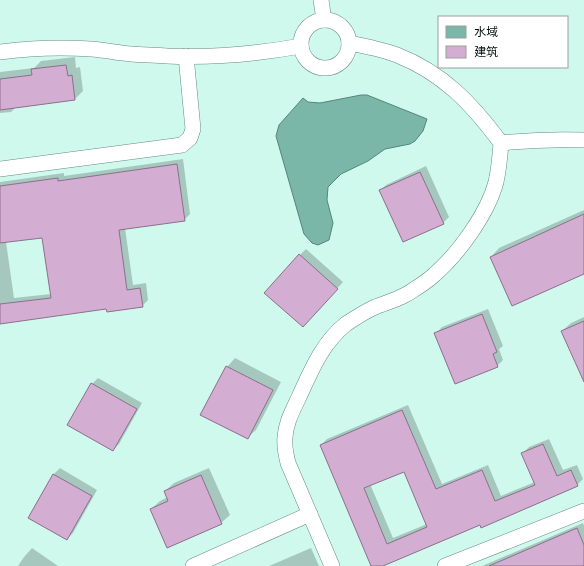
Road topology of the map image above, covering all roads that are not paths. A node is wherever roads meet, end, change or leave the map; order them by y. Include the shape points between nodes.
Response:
1 (321, 0) edge
2 (324, 20) junction
3 (349, 43) junction
4 (301, 46) junction
5 (0, 52) edge
6 (186, 56) junction
7 (584, 140) edge
8 (501, 143) junction
9 (0, 169) edge
10 (584, 511) edge
11 (310, 514) junction
12 (192, 566) edge
13 (332, 566) edge
14 (445, 566) edge

1 - 2 lane
2 - 3 lane via 342,26
2 - 4 lane via 315,22 307,28
3 - 4 lane via 347,53 341,61 323,68 308,61
3 - 8 lane via 397,55 437,77 469,104
4 - 6 lane via 244,54
5 - 6 lane via 56,48
6 - 9 lane via 193,129 190,138 182,145
7 - 8 lane
8 - 11 lane via 496,183 489,202 454,255 434,276 406,295 357,316 345,325 333,336 315,362 287,423 284,437 288,463
10 - 14 lane
11 - 12 lane
11 - 13 lane

